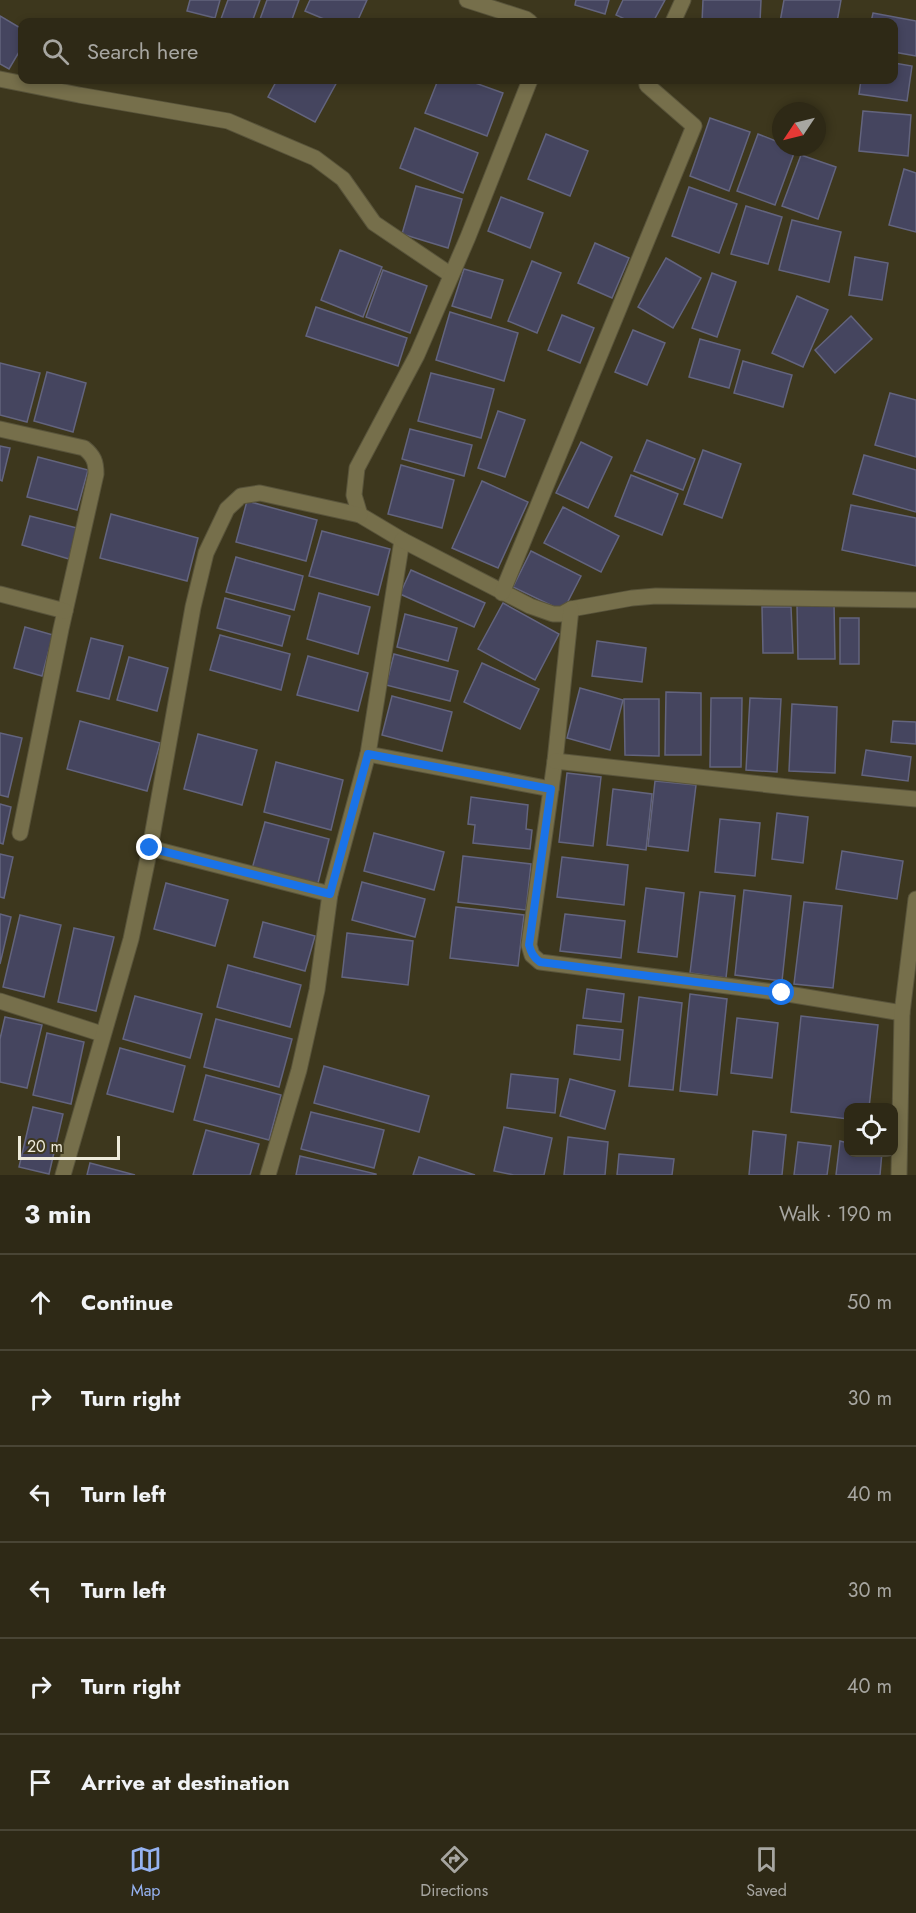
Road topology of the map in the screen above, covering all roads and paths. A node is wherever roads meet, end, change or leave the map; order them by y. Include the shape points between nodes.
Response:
1 (466, 0) edge
2 (683, 0) edge
3 (523, 18) edge
4 (675, 18) edge
5 (0, 79) edge
6 (18, 83) edge
7 (25, 84) edge
8 (528, 84) edge
9 (647, 84) edge
10 (452, 275) junction
11 (0, 429) edge
12 (360, 515) junction
13 (402, 540) junction
14 (502, 593) junction
15 (0, 594) edge
16 (916, 600) edge
17 (571, 609) junction
18 (65, 611) junction
19 (368, 754) junction
20 (555, 761) junction
21 (551, 789) junction
22 (916, 799) edge
23 (20, 833) dead end
24 (150, 848) junction
25 (330, 894) junction
26 (916, 899) edge
27 (914, 935) edge
28 (0, 1001) edge
29 (902, 1013) junction
30 (102, 1034) junction
31 (63, 1175) edge
32 (268, 1175) edge
33 (898, 1175) edge

1 - 3 street
2 - 4 street
5 - 6 street
7 - 10 street via 228,121 315,158 343,179 374,223
8 - 10 street
9 - 14 street via 694,126
10 - 12 street via 417,355 357,468 354,495
11 - 18 street via 84,448 96,463
12 - 13 street
12 - 24 street via 260,493 241,496 227,509 206,553 193,607
13 - 14 street
13 - 19 street
14 - 17 street via 553,614
15 - 18 street
16 - 17 street via 656,596
17 - 20 street
18 - 23 street
19 - 21 street
19 - 25 street
20 - 21 street
20 - 22 street
21 - 29 street via 529,945 540,962 782,993
24 - 25 street
24 - 30 street via 131,939
25 - 32 street via 317,990 300,1070
26 - 27 street
27 - 29 street
28 - 30 street
29 - 33 street
30 - 31 street

